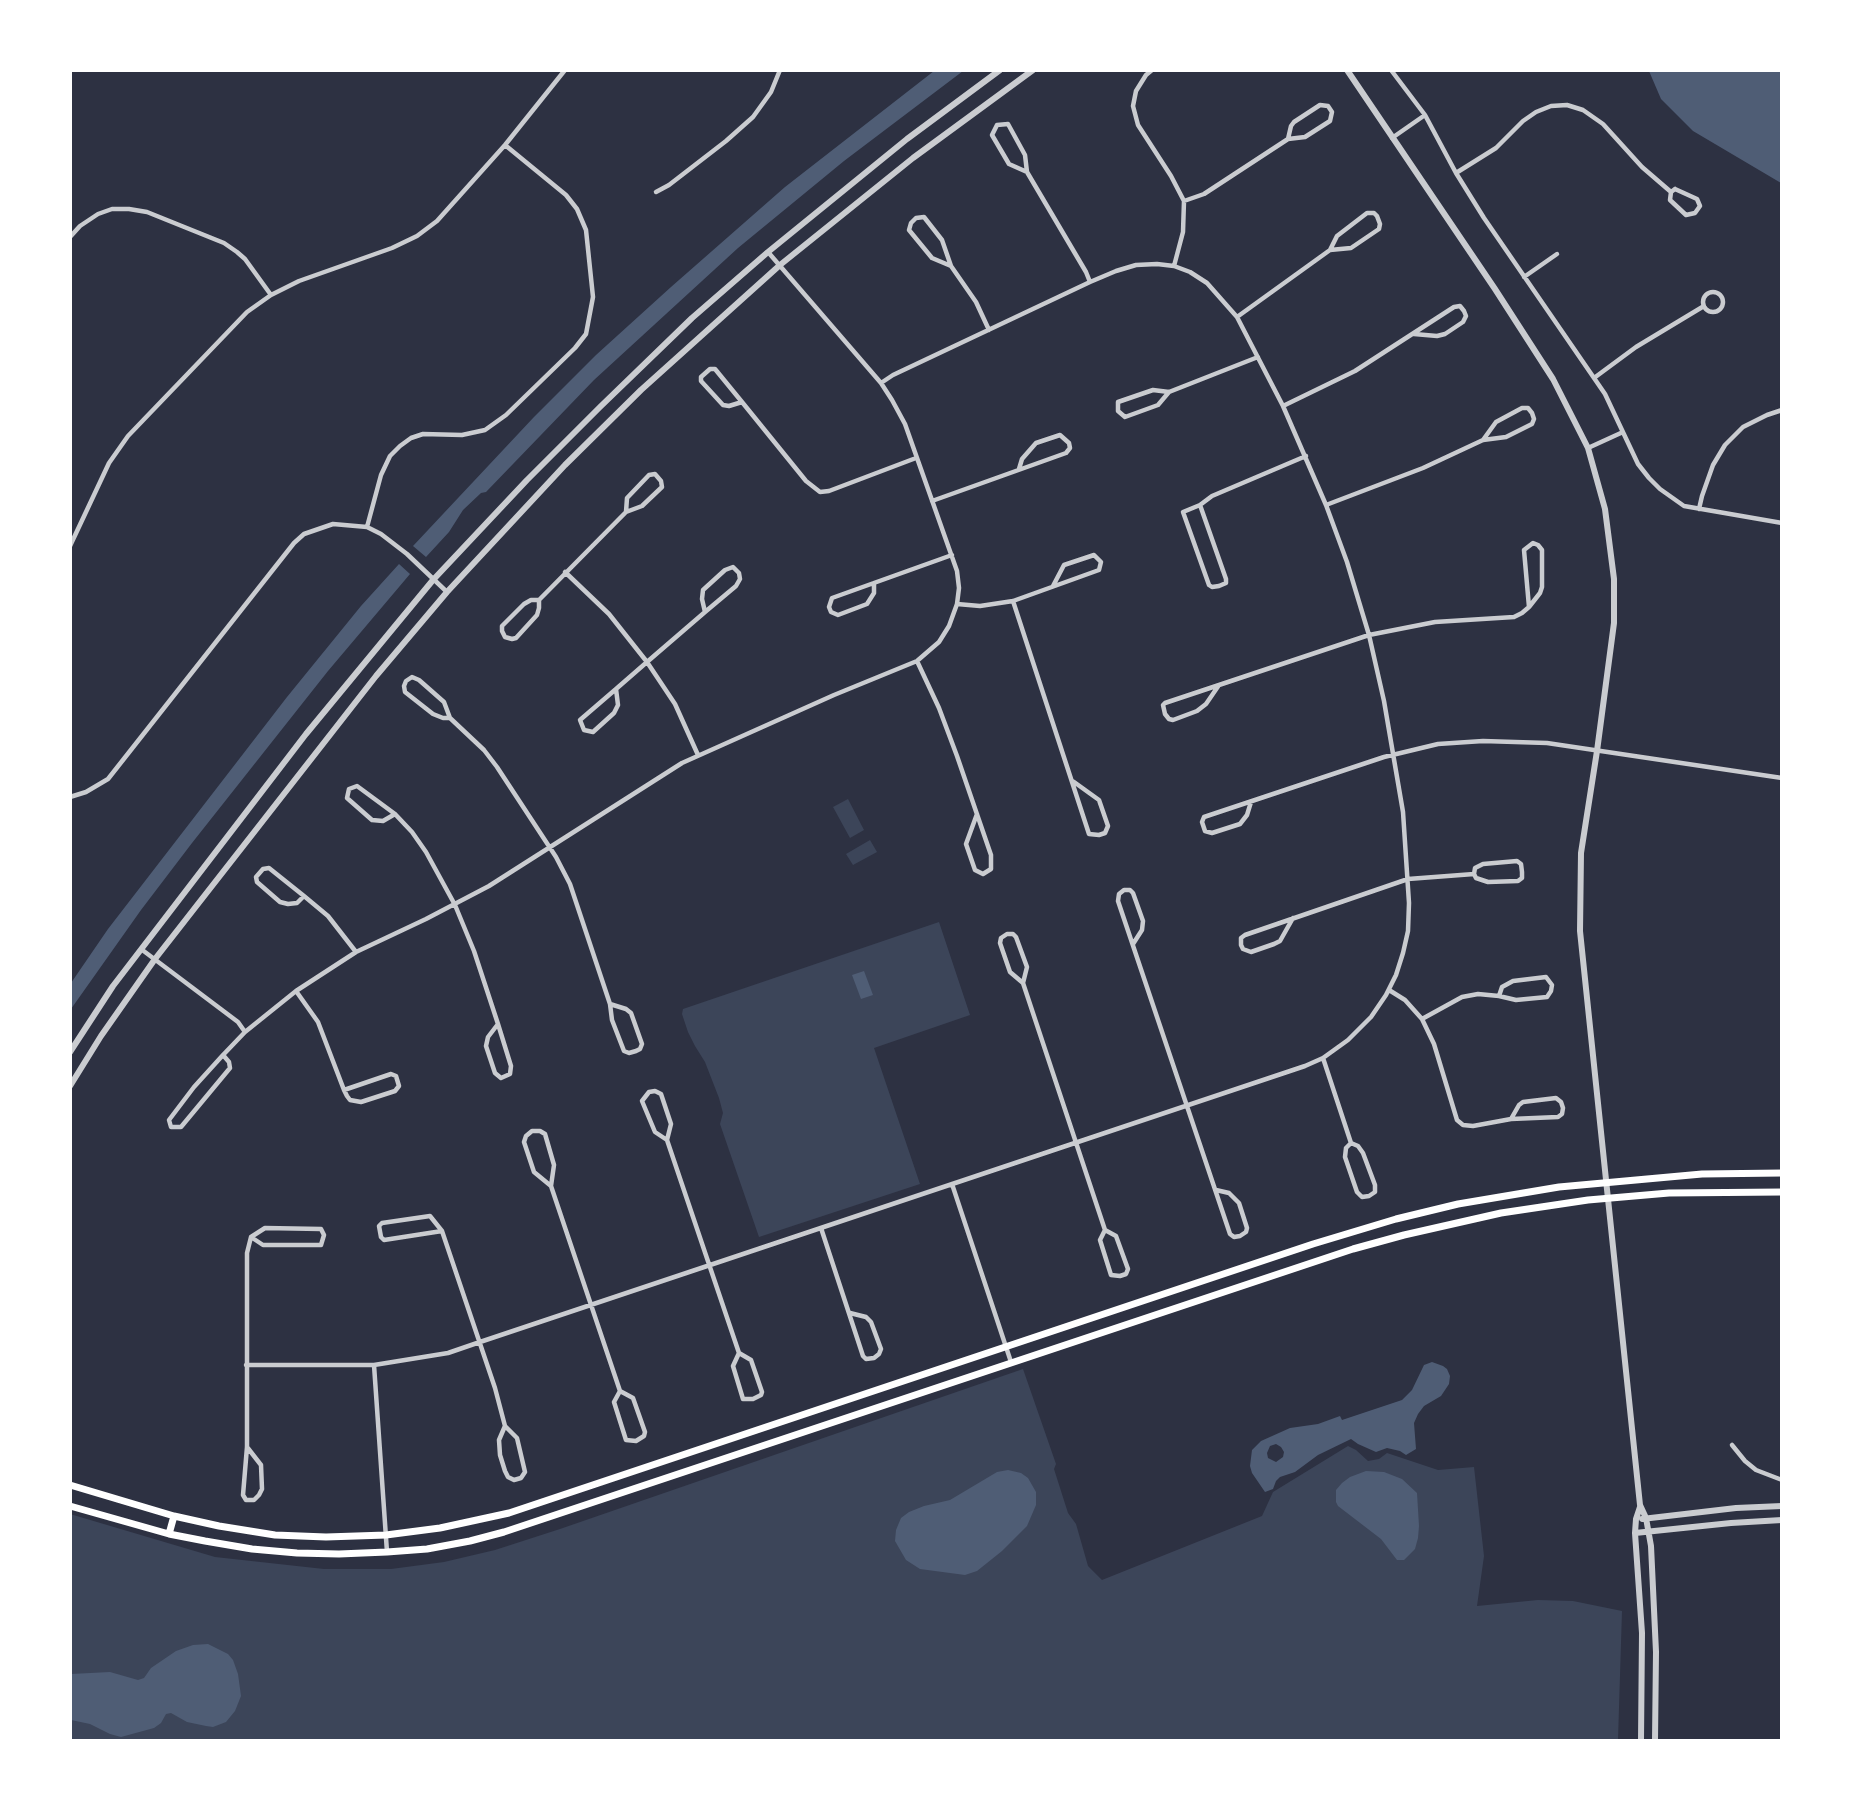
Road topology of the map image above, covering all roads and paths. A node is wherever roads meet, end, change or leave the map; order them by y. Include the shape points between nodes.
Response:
1 (565, 70) edge
2 (780, 70) edge
3 (1000, 70) edge
4 (1033, 70) edge
5 (1152, 70) edge
6 (1347, 70) edge
7 (1390, 70) edge
8 (1425, 115) junction
9 (1392, 138) junction
10 (1287, 139) junction
11 (505, 145) junction
12 (1027, 172) junction
13 (1456, 173) junction
14 (656, 192) dead end
15 (1671, 192) junction
16 (1184, 201) junction
17 (70, 237) edge
18 (1330, 250) junction
19 (768, 252) junction
20 (1557, 254) dead end
21 (780, 265) junction
22 (951, 266) junction
23 (1174, 266) junction
24 (1524, 277) junction
25 (1090, 282) junction
26 (271, 295) junction
27 (1704, 306) junction
28 (1237, 316) junction
29 (989, 330) junction
30 (1414, 334) junction
31 (1258, 357) junction
32 (1594, 378) junction
33 (881, 383) junction
34 (1168, 392) junction
35 (742, 402) junction
36 (1283, 406) junction
37 (1782, 410) edge
38 (1623, 432) junction
39 (1483, 440) junction
40 (1588, 448) junction
41 (1306, 456) junction
42 (916, 458) junction
43 (1019, 469) junction
44 (933, 501) junction
45 (1200, 505) junction
46 (1326, 505) junction
47 (1699, 509) junction
48 (626, 512) junction
49 (1782, 523) edge
50 (367, 527) junction
51 (70, 546) edge
52 (952, 555) junction
53 (565, 572) junction
54 (433, 580) junction
55 (874, 583) junction
56 (1053, 586) junction
57 (447, 592) junction
58 (539, 600) junction
59 (1013, 601) junction
60 (957, 604) junction
61 (1529, 607) junction
62 (705, 612) junction
63 (1369, 635) junction
64 (917, 661) junction
65 (647, 662) junction
66 (1219, 685) junction
67 (616, 689) junction
68 (450, 718) junction
69 (1597, 751) junction
70 (1394, 754) junction
71 (698, 755) junction
72 (1782, 778) edge
73 (1074, 782) junction
74 (70, 797) edge
75 (1251, 802) junction
76 (395, 814) junction
77 (977, 814) junction
78 (549, 846) junction
79 (1474, 874) junction
80 (1408, 879) junction
81 (304, 896) junction
82 (455, 905) junction
83 (1293, 918) junction
84 (1133, 944) junction
85 (141, 949) junction
86 (356, 952) junction
87 (155, 959) junction
88 (1023, 983) junction
89 (1389, 990) junction
90 (296, 991) junction
91 (1498, 996) junction
92 (610, 1004) junction
93 (1422, 1019) junction
94 (498, 1024) junction
95 (245, 1032) junction
96 (70, 1052) edge
97 (223, 1055) junction
98 (1323, 1058) junction
99 (70, 1086) edge
100 (344, 1090) junction
101 (1188, 1105) junction
102 (1511, 1119) junction
103 (667, 1140) junction
104 (1076, 1143) junction
105 (1351, 1143) junction
106 (1782, 1173) edge
107 (1605, 1182) junction
108 (952, 1184) junction
109 (551, 1186) junction
110 (1216, 1190) junction
111 (1782, 1192) edge
112 (1607, 1198) junction
113 (821, 1227) junction
114 (1105, 1230) junction
115 (442, 1231) junction
116 (251, 1237) junction
117 (710, 1265) junction
118 (591, 1305) junction
119 (850, 1313) junction
120 (480, 1342) junction
121 (1005, 1346) junction
122 (739, 1353) junction
123 (1011, 1362) junction
124 (246, 1365) junction
125 (374, 1365) junction
126 (620, 1391) junction
127 (505, 1426) junction
128 (1732, 1445) dead end
129 (247, 1447) junction
130 (1782, 1480) edge
131 (70, 1485) edge
132 (70, 1506) edge
133 (1782, 1506) edge
134 (1640, 1507) junction
135 (174, 1516) junction
136 (1646, 1518) junction
137 (1636, 1519) junction
138 (1782, 1520) edge
139 (1649, 1532) junction
140 (1635, 1533) junction
141 (169, 1534) junction
142 (386, 1535) junction
143 (387, 1552) junction
144 (1641, 1740) edge
145 (1655, 1740) edge

1 - 11 street
2 - 14 street via 771,92 753,117
3 - 19 street via 907,139
4 - 21 street via 913,158
5 - 16 street via 1136,91 1132,106 1138,125
6 - 9 street
7 - 8 street
8 - 9 street
8 - 13 street
9 - 40 street via 1553,379
10 - 10 street via 1305,136 1330,121 1332,112 1328,106 1320,105 1294,122
10 - 16 street via 1204,194
11 - 26 street via 437,221 417,236
11 - 50 street via 566,195 577,209 586,230 593,297 586,334 506,415 485,430 462,435 423,434 400,446 381,475
12 - 12 street via 1025,155 1008,124 997,125 992,135 1010,164
12 - 25 street
13 - 15 street via 1496,148 1536,112 1566,105 1583,110 1603,124
13 - 24 street
15 - 15 street via 1670,200 1686,215 1699,210 1697,199 1680,190
16 - 23 street via 1183,232
17 - 26 street via 98,214 112,209 147,212 224,243 245,259
18 - 18 street via 1351,248 1379,229 1377,216 1367,213 1337,236
18 - 28 street
19 - 21 street
19 - 54 street via 692,318 600,407
20 - 24 street
21 - 33 street
21 - 57 street via 641,390
22 - 22 street via 942,240 924,217 910,223 909,230 932,258
22 - 29 street via 976,302
23 - 25 street via 1136,265
23 - 28 street via 1207,283
24 - 32 street
25 - 29 street
26 - 51 street via 247,312 128,436 109,463
27 - 27 street via 1718,310 1722,297 1713,292 1707,294
27 - 32 street via 1636,346
28 - 31 street
29 - 33 street
30 - 30 street via 1445,334 1466,316 1460,306 1454,307
30 - 36 street via 1355,371
31 - 34 street
31 - 36 street
32 - 38 street
33 - 42 street via 904,424
34 - 34 street via 1153,390 1118,402 1118,411 1125,417 1158,405
35 - 35 street via 715,369 701,377 723,405
35 - 42 street via 806,481 820,492
36 - 41 street
37 - 47 street via 1743,427 1725,445 1713,465
38 - 40 street
38 - 47 street via 1649,478 1677,502
39 - 39 street via 1506,436 1532,424 1532,413 1521,408 1496,422
39 - 46 street
40 - 69 street via 1605,509 1614,579 1614,623
41 - 45 street via 1212,496
41 - 46 street
42 - 44 street
43 - 43 street via 1066,453 1069,443 1060,435 1036,443
43 - 44 street
44 - 52 street
45 - 45 street via 1183,512 1209,585 1220,586 1226,579
46 - 63 street
47 - 49 street
48 - 48 street via 642,506 662,487 655,474 649,475 627,498
48 - 53 street
50 - 54 street via 407,554
50 - 74 street via 333,524 304,534 294,543 108,779
52 - 55 street
52 - 60 street via 959,588
53 - 58 street
53 - 65 street via 609,614
54 - 57 street
54 - 85 street via 306,735
55 - 55 street via 832,598 831,612 838,615 867,604 874,593
56 - 56 street via 1099,570 1101,562 1094,555 1064,565
56 - 59 street
57 - 87 street via 375,676
58 - 58 street via 524,604 502,626 505,637 516,638 537,615
59 - 60 street via 980,606
59 - 73 street
60 - 64 street via 939,642
61 - 61 street via 1542,587 1542,550 1533,543 1524,550
61 - 63 street via 1514,617 1435,622
62 - 62 street via 736,586 740,579 733,567 703,590
62 - 65 street
63 - 66 street
63 - 70 street
64 - 71 street
64 - 77 street
65 - 67 street
65 - 71 street via 675,704
66 - 66 street via 1165,703 1165,714 1173,720 1197,711
67 - 67 street via 580,720 584,730 592,732 614,713 618,705
68 - 68 street via 444,702 419,680 412,677 406,681 405,692 433,714
68 - 78 street via 484,750
69 - 70 street via 1547,743 1493,741 1438,744
69 - 72 street
69 - 107 street via 1581,853 1579,913
70 - 75 street
70 - 80 street
71 - 78 street
73 - 73 street via 1089,834 1105,833 1108,826 1099,800
75 - 75 street via 1204,817 1205,831 1212,833 1240,824
76 - 76 street via 357,786 349,789 347,798 372,820 383,821
76 - 82 street via 426,852
77 - 77 street via 992,864 983,874 975,870 966,844
78 - 82 street
78 - 92 street via 570,884
79 - 79 street via 1488,882 1520,880 1521,864 1483,864 1475,868
79 - 80 street
80 - 83 street
80 - 89 street via 1408,931
81 - 81 street via 269,868 256,877 280,902 297,903
81 - 86 street via 328,916
82 - 86 street
82 - 94 street
83 - 83 street via 1245,935 1241,938 1243,949 1251,952 1280,941
84 - 84 street via 1143,921 1133,893 1124,890 1118,902
84 - 101 street
85 - 87 street
85 - 96 street
86 - 90 street
87 - 95 street via 238,1022
87 - 99 street
88 - 88 street via 1027,967 1016,937 1007,934 1000,943 1010,972
88 - 104 street
89 - 93 street via 1405,1000
89 - 98 street via 1371,1017
90 - 95 street
90 - 100 street via 318,1022
91 - 91 street via 1516,1000 1547,997 1552,985 1546,977 1513,981 1502,987
91 - 93 street via 1462,997
92 - 92 street via 624,1051 640,1049 642,1044 632,1013
93 - 102 street via 1434,1044 1457,1120 1473,1126
94 - 94 street via 486,1046 495,1073 501,1078 510,1074 512,1066
95 - 97 street
97 - 97 street via 169,1120 171,1127 181,1127 230,1068
98 - 101 street
98 - 105 street
100 - 100 street via 350,1100 361,1102 395,1091 399,1086 396,1076 391,1074
101 - 104 street
101 - 110 street
102 - 102 street via 1558,1117 1563,1108 1556,1098 1523,1102
103 - 103 street via 671,1124 660,1094 649,1092 642,1101 655,1132
103 - 117 street
104 - 108 street
104 - 114 street
105 - 105 street via 1345,1157 1354,1184 1362,1197 1369,1196 1375,1192 1375,1185 1363,1153
106 - 107 main road via 1702,1174
107 - 112 street
107 - 121 main road via 1465,1202 1361,1228
108 - 113 street
108 - 121 street
109 - 109 street via 554,1166 545,1134 532,1131 524,1142 534,1172
109 - 118 street
110 - 110 street via 1230,1234 1240,1236 1247,1228 1239,1203 1229,1193
111 - 112 main road
112 - 123 main road via 1501,1213 1384,1240
112 - 134 street
113 - 117 street
113 - 119 street
114 - 114 street via 1100,1240 1111,1275 1126,1274 1128,1269 1116,1236
115 - 115 street via 430,1216 379,1226 384,1240
115 - 120 street
116 - 116 street via 262,1245 321,1245 324,1235 321,1229 265,1228
116 - 124 street via 247,1253
117 - 118 street
117 - 122 street
118 - 120 street
118 - 126 street
119 - 119 street via 863,1356 874,1358 881,1349 871,1322
120 - 125 street via 448,1353
120 - 127 street
121 - 123 street
121 - 142 main road via 509,1513
122 - 122 street via 733,1366 743,1399 753,1399 762,1392 751,1360
123 - 143 main road via 504,1532 428,1549
124 - 125 street
124 - 129 street
125 - 142 street
126 - 126 street via 614,1402 626,1440 636,1441 645,1432 633,1398
127 - 127 street via 499,1440 500,1455 508,1477 514,1480 525,1472 517,1438
128 - 130 street via 1756,1470
129 - 129 street via 243,1495 246,1500 254,1500 262,1489 261,1465
131 - 135 main road
132 - 141 main road
133 - 136 street
134 - 136 street
134 - 137 street
135 - 141 main road
135 - 142 main road via 274,1535
136 - 137 street
136 - 139 street
137 - 140 street
138 - 139 street
139 - 140 street
139 - 145 street via 1656,1652
140 - 144 street via 1642,1633
141 - 143 main road via 297,1553
142 - 143 street

